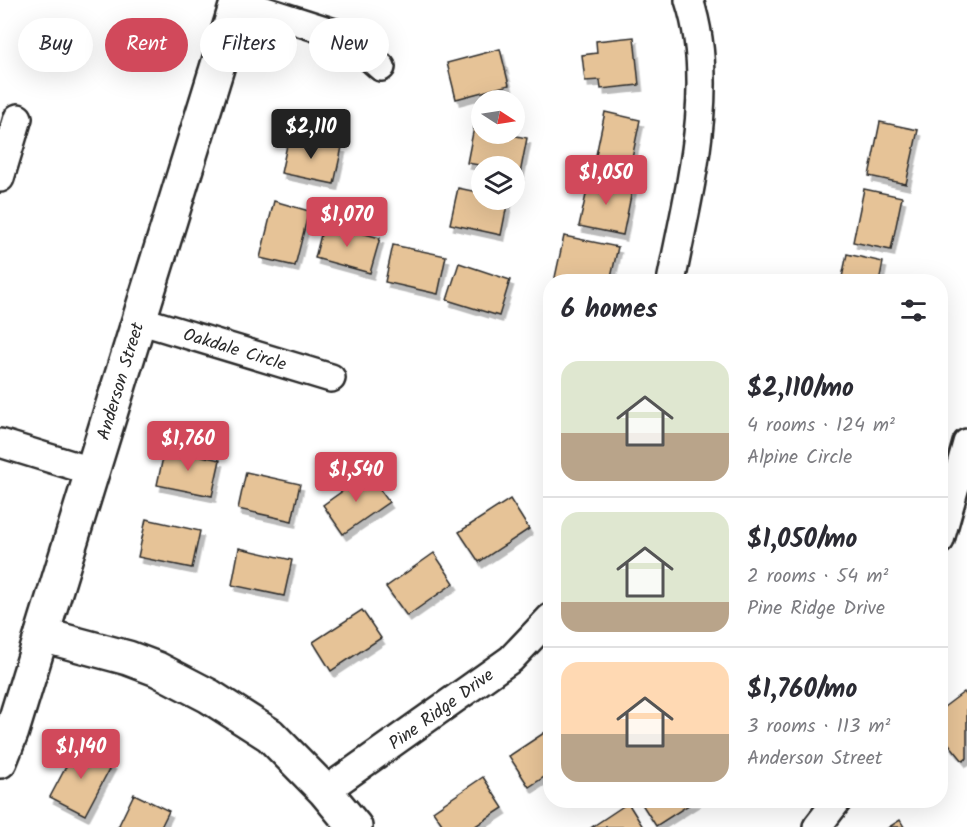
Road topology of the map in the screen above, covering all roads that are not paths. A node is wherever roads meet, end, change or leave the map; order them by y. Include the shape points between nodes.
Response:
1 (689, 0) edge
2 (237, 1) edge
3 (309, 25) edge
4 (18, 118) dead end
5 (0, 178) edge
6 (673, 274) edge
7 (139, 320) junction
8 (331, 378) dead end
9 (967, 442) edge
10 (0, 443) edge
11 (91, 471) junction
12 (948, 511) edge
13 (543, 625) edge
14 (42, 634) junction
15 (0, 761) edge
16 (325, 791) junction
17 (832, 808) edge
18 (356, 827) edge
19 (817, 827) edge

1 - 6 street via 699,46 702,93 696,149
2 - 3 street
2 - 7 street, Anderson Street
4 - 5 street
7 - 8 street, Oakdale Circle
7 - 11 street, Anderson Street
9 - 12 street
10 - 11 street
11 - 14 street, Anderson Street
13 - 16 street, Pine Ridge Drive via 511,659
14 - 15 street, Anderson Street
14 - 16 street via 128,658 209,696 270,735
16 - 18 street
17 - 19 street

